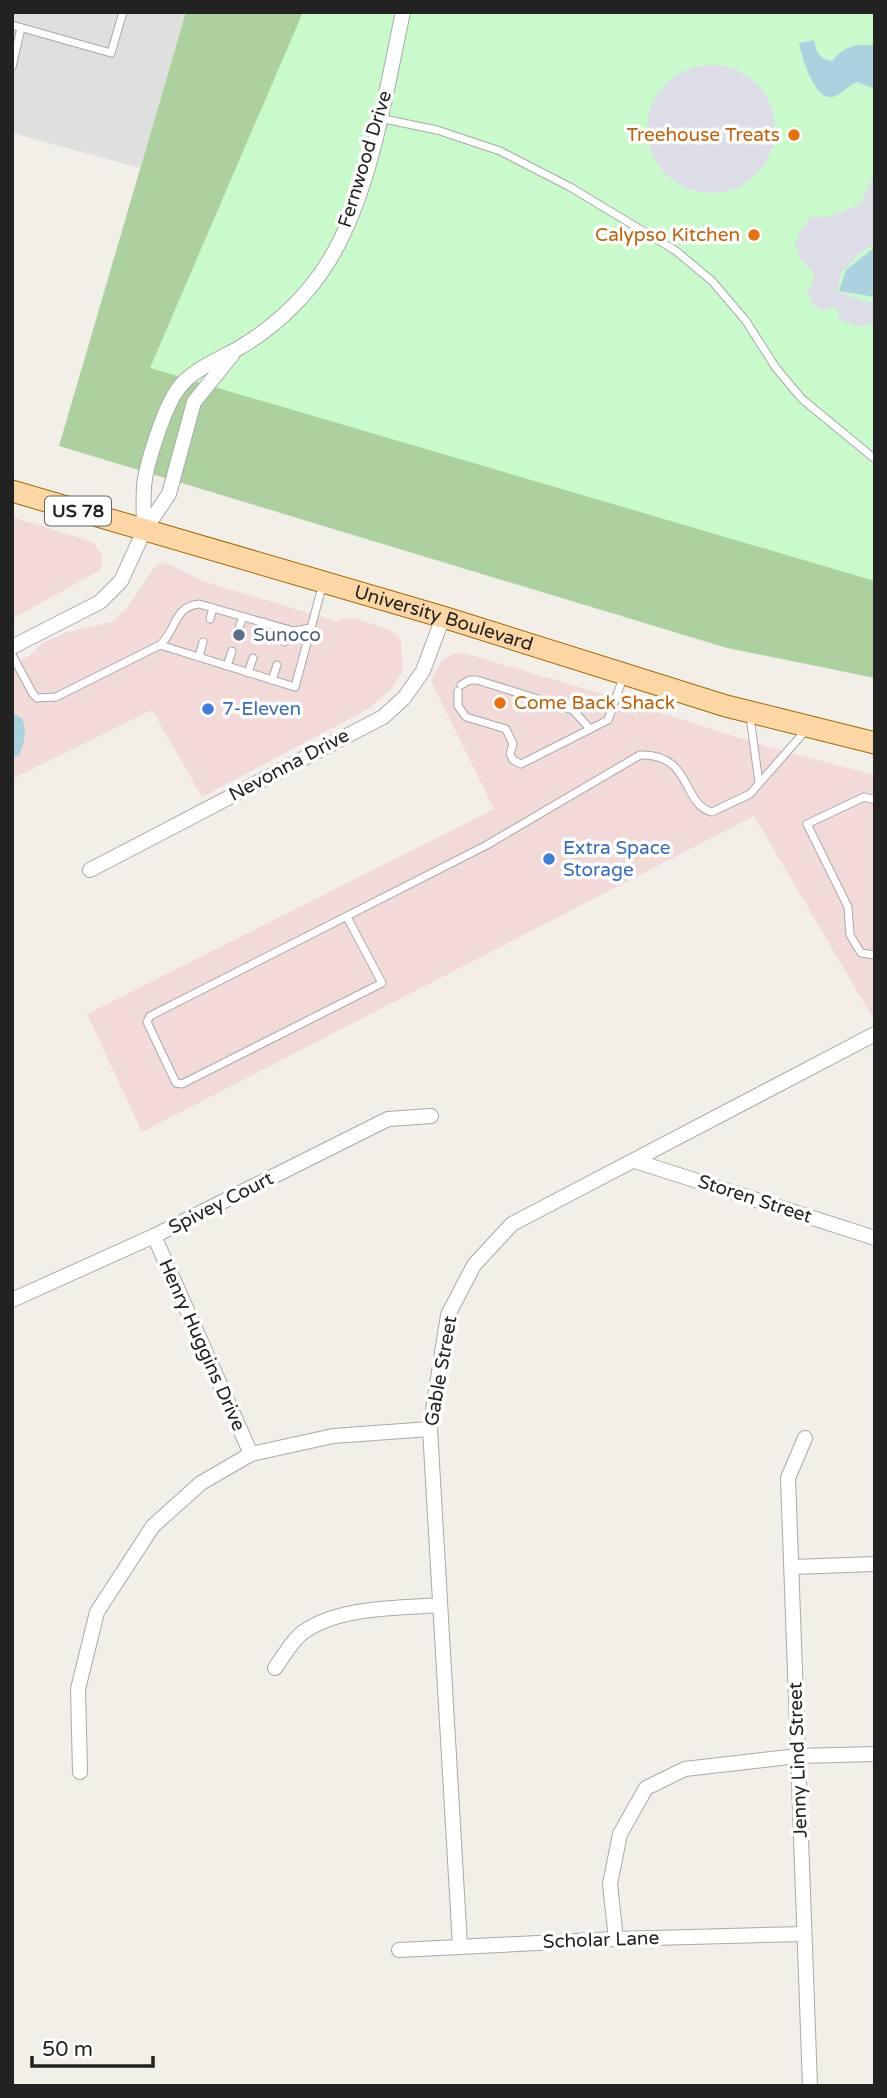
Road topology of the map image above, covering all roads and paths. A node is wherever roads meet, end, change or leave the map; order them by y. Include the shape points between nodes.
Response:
1 (123, 12) edge
2 (403, 12) edge
3 (12, 25) edge
4 (21, 28) junction
5 (12, 67) edge
6 (379, 118) junction
7 (238, 349) junction
8 (875, 459) edge
9 (12, 491) edge
10 (144, 531) junction
11 (323, 582) junction
12 (213, 608) junction
13 (243, 617) junction
14 (443, 617) junction
15 (210, 619) dead end
16 (264, 622) junction
17 (239, 628) dead end
18 (311, 628) junction
19 (288, 629) junction
20 (260, 634) dead end
21 (203, 642) dead end
22 (284, 642) dead end
23 (160, 645) junction
24 (12, 648) edge
25 (232, 652) dead end
26 (12, 656) edge
27 (199, 657) junction
28 (253, 658) dead end
29 (277, 665) dead end
30 (227, 666) junction
31 (248, 673) junction
32 (624, 675) junction
33 (272, 680) junction
34 (750, 712) junction
35 (808, 727) junction
36 (590, 729) junction
37 (875, 743) edge
38 (759, 783) junction
39 (875, 800) edge
40 (90, 870) dead end
41 (347, 917) junction
42 (875, 955) edge
43 (875, 1034) edge
44 (431, 1116) dead end
45 (635, 1161) junction
46 (154, 1236) junction
47 (875, 1238) edge
48 (12, 1300) edge
49 (430, 1429) junction
50 (804, 1438) dead end
51 (251, 1454) junction
52 (875, 1564) edge
53 (792, 1567) junction
54 (439, 1605) junction
55 (275, 1668) dead end
56 (875, 1754) edge
57 (798, 1756) junction
58 (80, 1772) dead end
59 (804, 1934) junction
60 (616, 1939) junction
61 (460, 1946) junction
62 (399, 1950) dead end
63 (810, 2086) edge

1 - 4 lane via 111,53
2 - 6 street, Fernwood Drive
3 - 4 lane
4 - 5 lane
6 - 7 street, Fernwood Drive via 356,202 337,249 296,302
6 - 8 lane via 437,130 500,151 676,251 712,281 802,399
7 - 10 street, Fernwood Drive via 194,402 169,494
7 - 10 street, Fernwood Drive via 178,387 163,416 144,486
9 - 10 main road, University Boulevard / US 78
10 - 11 main road, University Boulevard / US 78
10 - 24 street, Fernwood Drive via 121,581 100,602
11 - 14 main road, University Boulevard / US 78
11 - 18 lane
12 - 13 lane
12 - 15 lane
12 - 23 lane via 199,604 184,608
13 - 16 lane
13 - 17 lane
14 - 32 main road, University Boulevard / US 78
14 - 40 street, Nevonna Drive via 424,671 383,717
16 - 19 lane
16 - 20 lane
18 - 19 lane
18 - 33 lane via 295,687
19 - 22 lane
21 - 27 lane
23 - 26 lane via 45,698 33,694
23 - 27 lane
25 - 30 lane
27 - 30 lane
28 - 31 lane
29 - 33 lane
30 - 31 lane
31 - 33 lane
32 - 34 main road, University Boulevard / US 78
32 - 36 lane via 608,720
34 - 35 main road, University Boulevard / US 78
34 - 38 lane
35 - 37 main road, University Boulevard / US 78
35 - 38 lane
36 - 36 lane via 573,710 477,680 460,688 457,699 466,717 506,729 513,744 510,754 521,764
38 - 41 lane via 750,794 706,811 669,760 655,754 640,755 485,846
39 - 42 lane via 864,797 807,824 848,907 850,935 861,953
41 - 41 lane via 150,1016 146,1022 176,1083 182,1084 382,983
43 - 45 street, Gable Street
44 - 46 street, Spivey Court via 388,1119
45 - 47 street, Storen Street
45 - 49 street, Gable Street via 512,1224 474,1265 448,1315
46 - 48 street, Spivey Court
46 - 51 street, Henry Huggins Drive
49 - 51 street via 333,1436
49 - 54 street, Gable Street
50 - 53 street, Jenny Lind Street via 788,1478
51 - 58 street via 201,1483 153,1526 97,1612 78,1689
52 - 53 street
53 - 57 street, Jenny Lind Street
54 - 55 street via 329,1619 301,1634
54 - 61 street, Gable Street
56 - 57 street
57 - 59 street, Jenny Lind Street
57 - 60 street via 685,1769 646,1788 620,1834 610,1884
59 - 60 street, Scholar Lane
59 - 63 street, Jenny Lind Street
60 - 61 street, Scholar Lane
61 - 62 street, Scholar Lane

